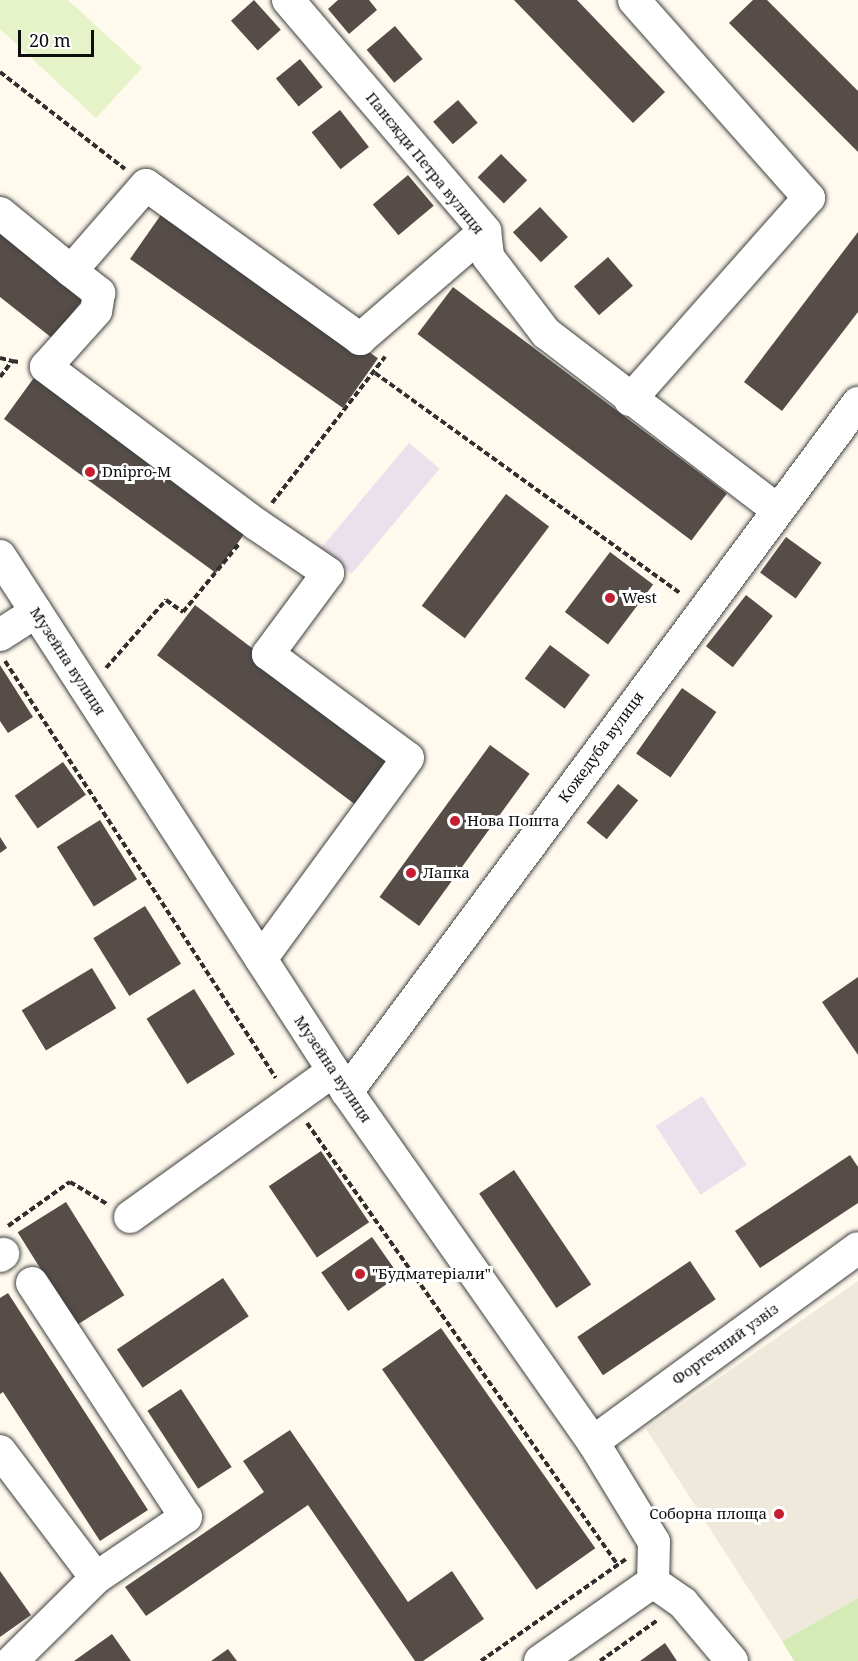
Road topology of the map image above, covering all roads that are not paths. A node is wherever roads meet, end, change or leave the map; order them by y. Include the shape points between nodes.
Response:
1 (288, 0) edge
2 (634, 0) edge
3 (0, 213) edge
4 (485, 231) junction
5 (71, 270) junction
6 (630, 400) junction
7 (858, 403) edge
8 (776, 509) junction
9 (0, 555) edge
10 (36, 612) junction
11 (0, 635) edge
12 (261, 959) junction
13 (340, 1081) junction
14 (130, 1217) road end
15 (858, 1248) edge
16 (32, 1282) dead end
17 (593, 1442) junction
18 (0, 1451) edge
19 (96, 1578) junction
20 (653, 1582) junction
21 (12, 1661) edge
22 (540, 1661) edge
23 (732, 1661) edge

1 - 4 street, Панєжди Петра вулиця
2 - 6 street via 808,198
3 - 5 street
4 - 5 street via 360,339 146,185
4 - 6 street, Панєжди Петра вулиця via 488,257 546,333
5 - 12 street via 99,293 96,311 46,367 328,573 268,654 408,758
6 - 8 street, Панєжди Петра вулиця
7 - 8 street, Кожедуба вулиця
8 - 13 street, Кожедуба вулиця
9 - 10 street, Музейна вулиця
10 - 11 street
10 - 12 street, Музейна вулиця
12 - 13 street, Музейна вулиця
13 - 14 street, Кожедуба вулиця
13 - 17 street, Музейна вулиця
15 - 17 street, Фортечний узвіз
16 - 19 street via 186,1517
17 - 20 street, Музейна вулиця via 654,1542
18 - 19 street
19 - 21 street
20 - 22 street
20 - 23 street via 683,1603

